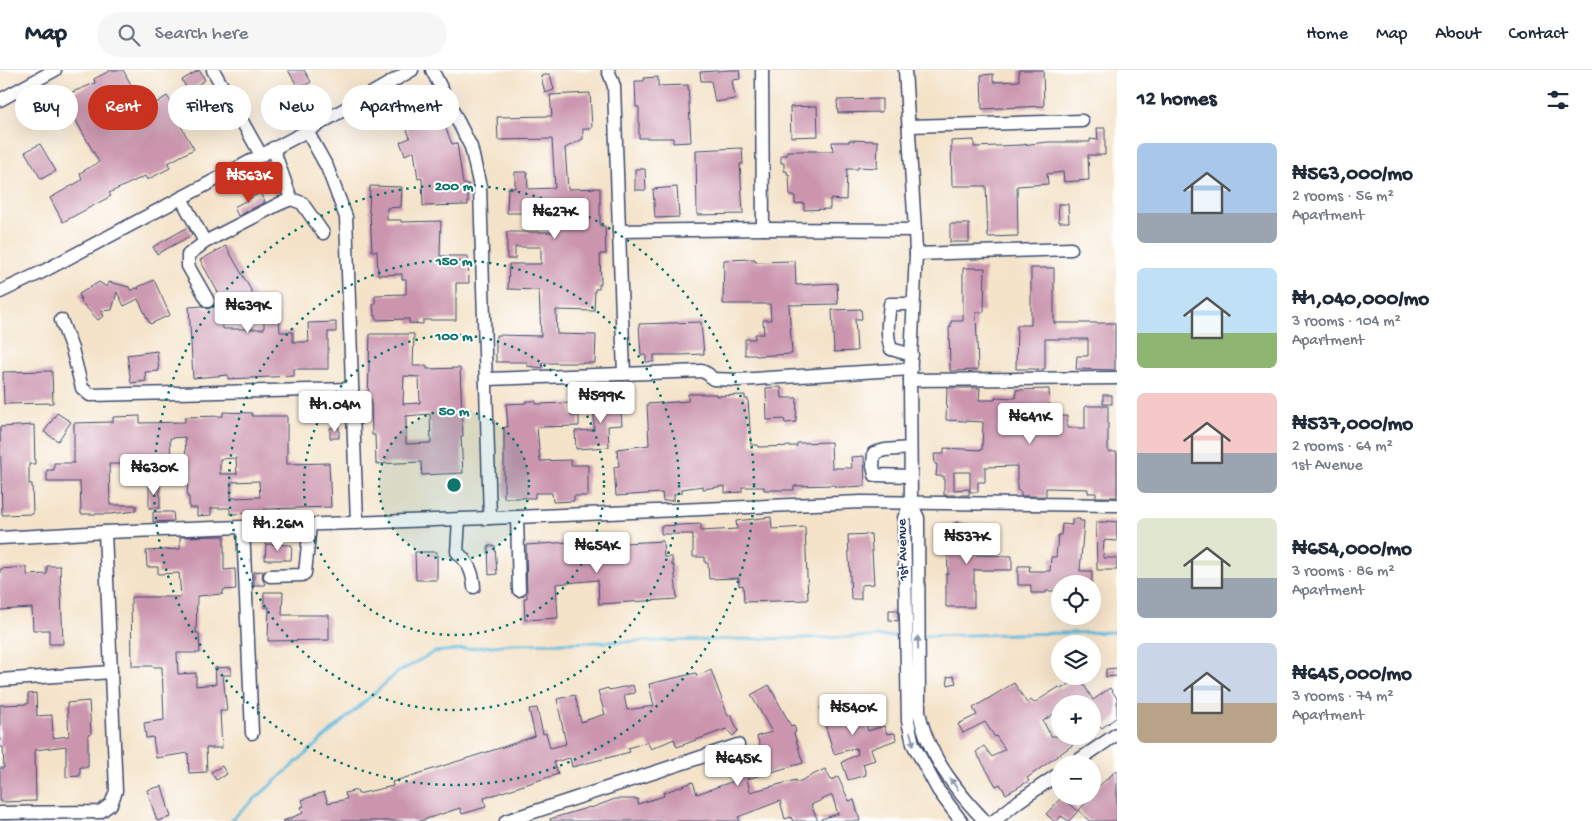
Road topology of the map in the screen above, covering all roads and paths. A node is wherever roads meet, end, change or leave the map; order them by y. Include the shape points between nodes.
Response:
1 (56, 70) edge
2 (213, 70) edge
3 (412, 70) edge
4 (432, 70) edge
5 (608, 70) edge
6 (762, 70) edge
7 (905, 70) edge
8 (0, 100) edge
9 (1082, 121) dead end
10 (909, 126) junction
11 (307, 131) junction
12 (273, 148) junction
13 (261, 155) junction
14 (181, 198) junction
15 (291, 199) junction
16 (762, 229) junction
17 (915, 230) junction
18 (619, 231) junction
19 (323, 233) dead end
20 (205, 242) junction
21 (1071, 249) dead end
22 (916, 254) junction
23 (0, 292) edge
24 (208, 301) dead end
25 (913, 304) junction
26 (61, 320) dead end
27 (912, 355) junction
28 (624, 374) junction
29 (910, 374) junction
30 (1117, 378) edge
31 (486, 379) junction
32 (352, 389) junction
33 (910, 448) junction
34 (911, 476) junction
35 (911, 502) junction
36 (1117, 506) edge
37 (490, 518) junction
38 (517, 518) junction
39 (459, 519) junction
40 (357, 523) junction
41 (310, 525) junction
42 (243, 528) junction
43 (105, 532) junction
44 (0, 538) edge
45 (270, 576) dead end
46 (474, 587) dead end
47 (519, 590) dead end
48 (111, 672) junction
49 (0, 680) edge
50 (913, 692) junction
51 (252, 733) dead end
52 (1117, 734) edge
53 (738, 745) dead end
54 (1086, 755) edge
55 (1051, 779) edge
56 (0, 814) edge
57 (508, 821) edge
58 (962, 821) edge
59 (985, 821) edge
60 (994, 821) edge

1 - 8 street
2 - 13 street
3 - 11 street
4 - 31 street via 471,147 480,187
5 - 18 street via 614,86
6 - 16 street
7 - 10 street, 1st Avenue
9 - 10 street
10 - 17 street, 1st Avenue
11 - 12 street
11 - 32 street via 327,167 346,216
12 - 13 street
12 - 15 street
13 - 14 street
14 - 20 street
14 - 23 street
15 - 19 street via 302,203
15 - 20 street
16 - 17 street
16 - 18 street
17 - 22 street, 1st Avenue
18 - 28 street
20 - 24 street via 188,256 187,261
21 - 22 street
22 - 25 street, 1st Avenue
25 - 27 street, 1st Avenue
25 - 27 street via 890,304 888,315 891,349
26 - 32 street via 82,388 90,394
27 - 29 street, 1st Avenue
28 - 29 street via 702,371 713,379 738,380
28 - 31 street
29 - 30 street
29 - 33 street, 1st Avenue
31 - 37 street
32 - 40 street
33 - 34 street, 1st Avenue
33 - 34 street via 874,453 873,466 875,475
34 - 35 street, 1st Avenue
35 - 36 street
35 - 38 street
35 - 50 street, 1st Avenue via 904,518 912,581
37 - 38 street
37 - 39 street
38 - 47 street
39 - 40 street
39 - 46 street via 457,552 473,572
40 - 41 street
41 - 42 street
41 - 45 street via 305,572 302,575
42 - 43 street
42 - 51 street
43 - 44 street
43 - 48 street
48 - 49 street
48 - 56 street via 116,791 111,804 100,812
50 -> 58 street, 1st Avenue via 908,721 912,744 938,790
59 -> 50 street, 1st Avenue via 967,802 926,739
52 - 54 street
53 - 57 street
55 - 60 street

